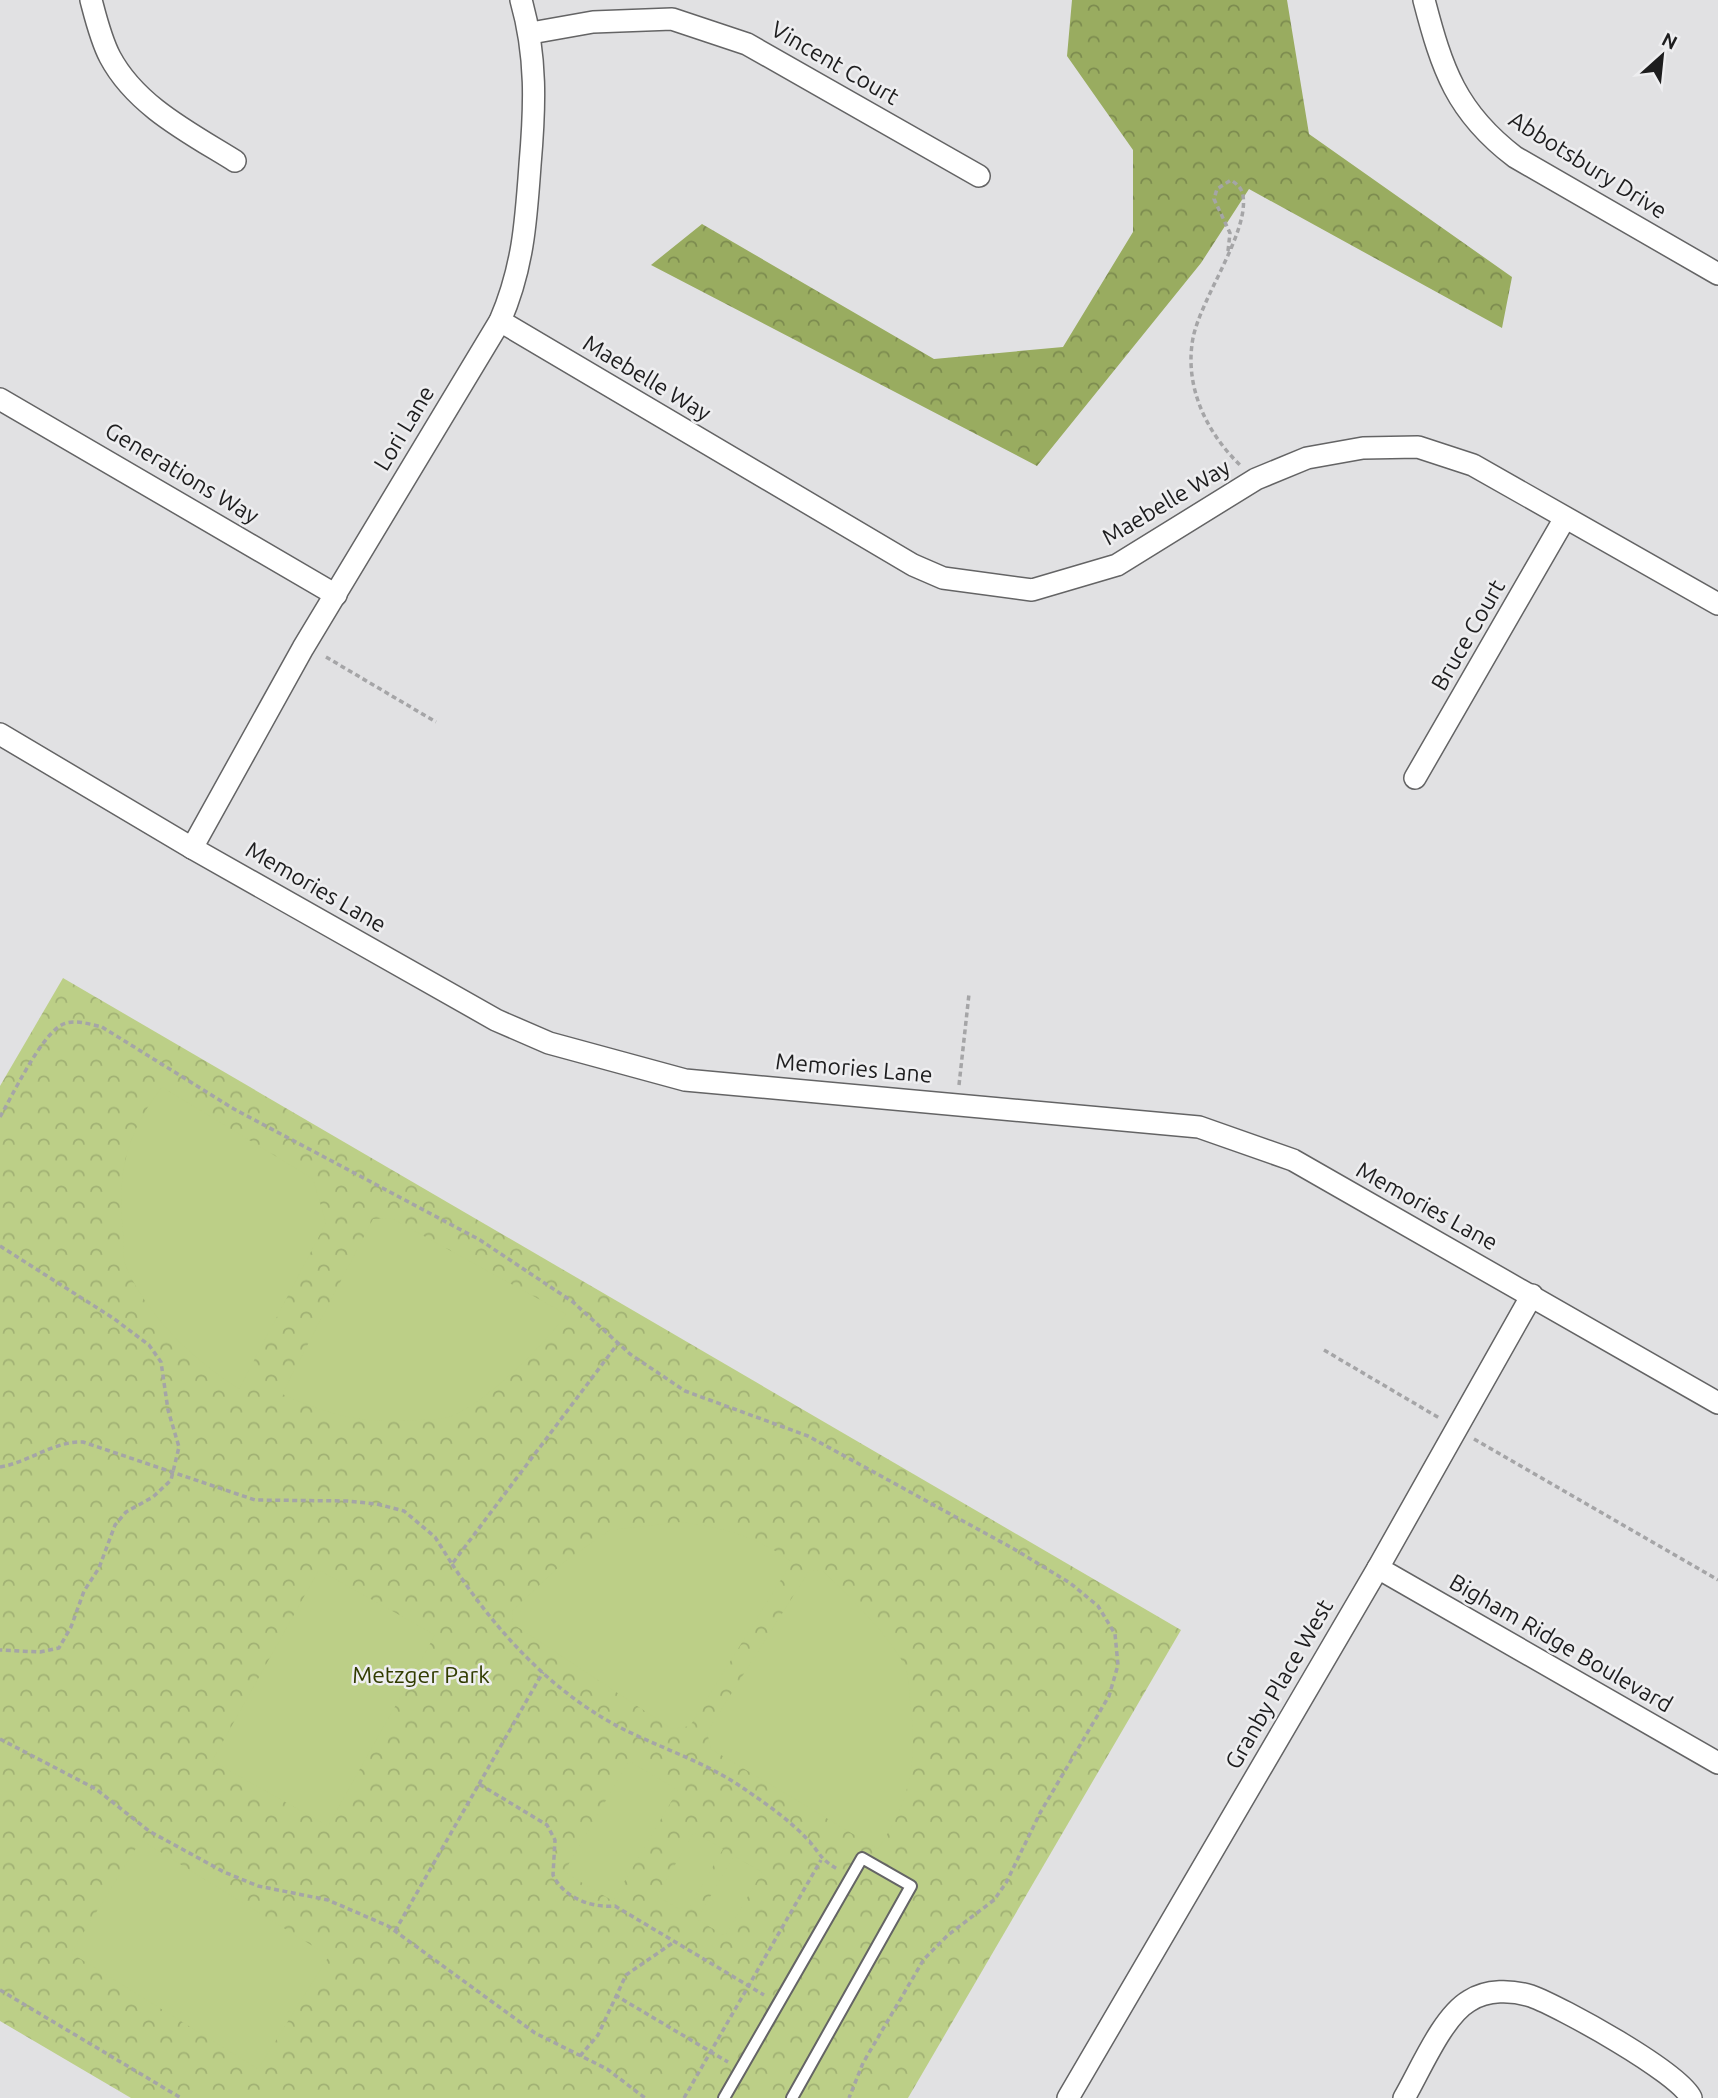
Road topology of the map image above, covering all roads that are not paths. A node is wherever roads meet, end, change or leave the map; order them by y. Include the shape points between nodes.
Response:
1 (91, 0) edge
2 (521, 0) edge
3 (1424, 0) edge
4 (531, 33) junction
5 (235, 161) dead end
6 (979, 176) dead end
7 (1718, 274) edge
8 (500, 321) junction
9 (0, 399) edge
10 (1565, 518) junction
11 (336, 595) junction
12 (1718, 604) edge
13 (0, 734) edge
14 (1415, 778) dead end
15 (192, 848) junction
16 (1532, 1295) junction
17 (1718, 1403) edge
18 (1378, 1568) junction
19 (1718, 1763) edge
20 (724, 2098) edge
21 (792, 2098) edge
22 (1068, 2098) edge
23 (1404, 2098) edge
24 (1691, 2098) edge

1 - 5 street via 110,57 128,84 151,106
2 - 4 street, Lori Lane
3 - 7 street, Abbotsbury Drive via 1451,87 1492,139 1515,157
4 - 6 street, Vincent Court via 593,22 672,19 747,44
4 - 8 street, Lori Lane via 536,88 526,227 522,259
8 - 10 street, Maebelle Way via 913,565 943,578 1031,590 1118,565 1256,479 1307,458 1363,447 1418,447 1473,465
8 - 11 street, Lori Lane
9 - 11 street, Generations Way
10 - 12 street, Maebelle Way
10 - 14 street, Bruce Court
11 - 15 street, Lori Lane
13 - 15 street, Memories Lane
15 - 16 street, Memories Lane via 496,1020 549,1043 685,1080 1199,1127 1293,1160
16 - 17 street, Memories Lane
16 - 18 street, Granby Place West
18 - 19 street, Bigham Ridge Boulevard
18 - 22 street, Granby Place West
20 - 21 lane via 862,1858 911,1886
23 - 24 street via 1447,2024 1469,2001 1499,1990 1531,1996 1607,2036 1664,2070 1686,2087

